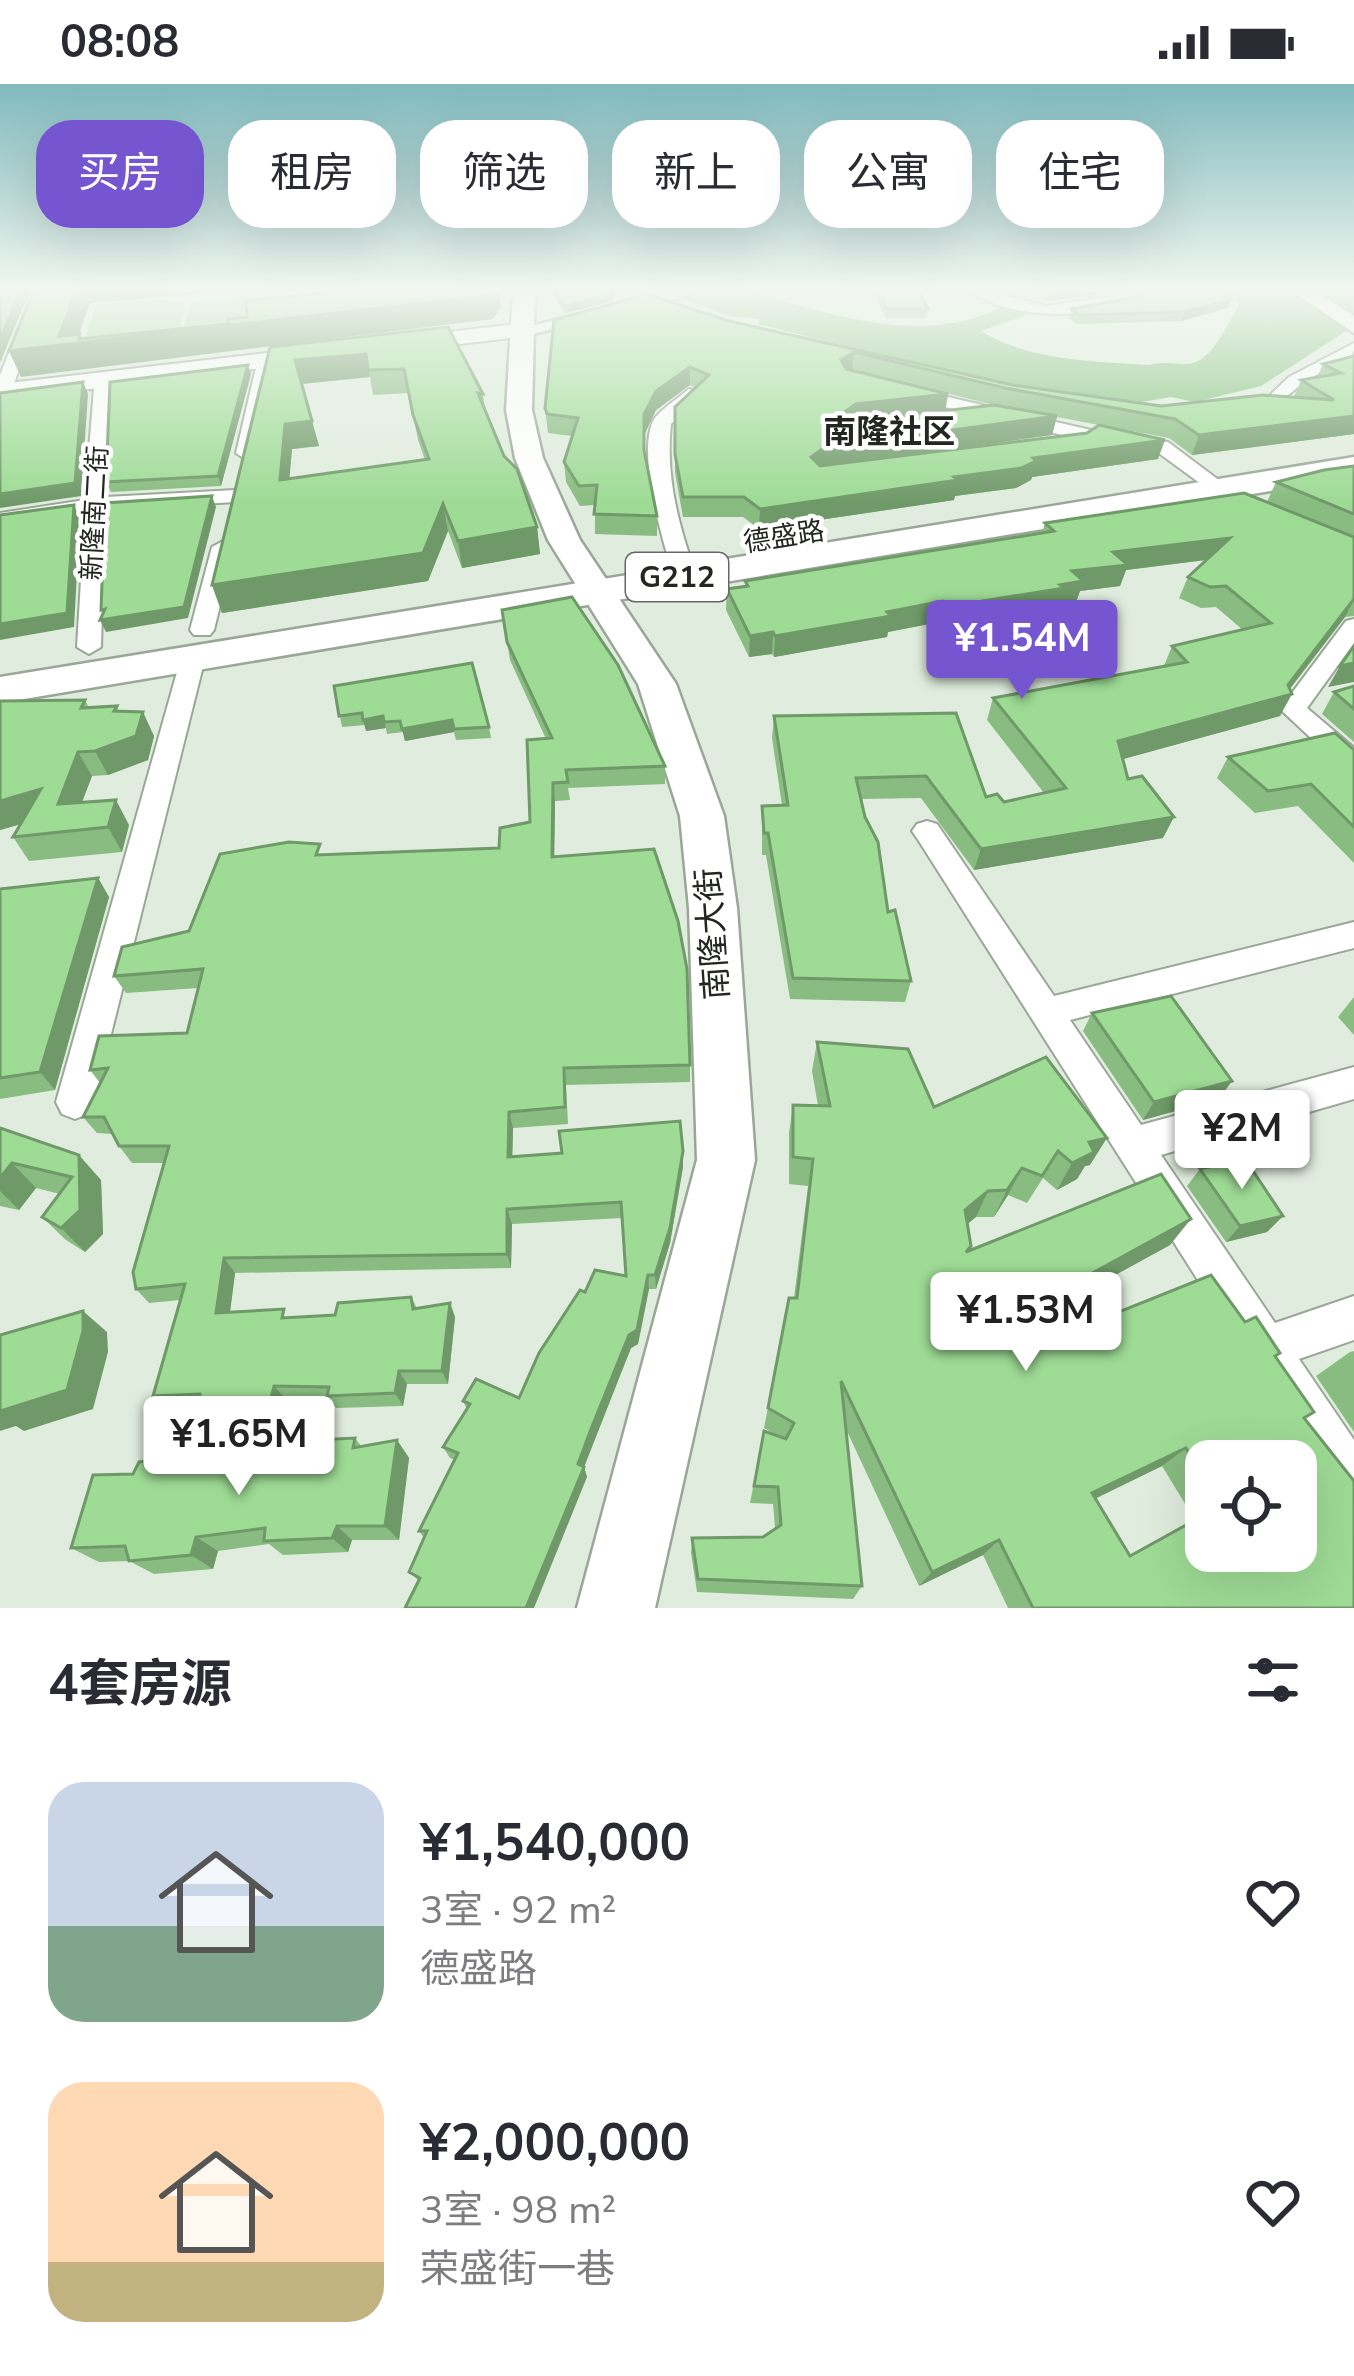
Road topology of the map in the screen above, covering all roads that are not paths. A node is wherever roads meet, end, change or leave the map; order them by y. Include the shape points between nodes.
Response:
1 (13, 361) edge
2 (249, 361) edge
3 (266, 361) edge
4 (522, 361) edge
5 (1331, 361) edge
6 (101, 380) junction
7 (895, 390) edge
8 (695, 393) edge
9 (0, 394) edge
10 (1228, 407) edge
11 (1000, 416) junction
12 (937, 423) edge
13 (1104, 439) junction
14 (1354, 446) edge
15 (1034, 448) edge
16 (1354, 467) edge
17 (1205, 481) junction
18 (235, 496) junction
19 (96, 505) junction
20 (1251, 508) edge
21 (0, 519) edge
22 (678, 554) junction
23 (590, 579) junction
24 (1354, 626) edge
25 (197, 644) junction
26 (89, 646) junction
27 (0, 661) edge
28 (0, 690) edge
29 (1334, 698) edge
30 (1293, 709) junction
31 (1354, 763) edge
32 (927, 831) dead end
33 (1354, 935) edge
34 (1046, 1012) junction
35 (1354, 1083) edge
36 (75, 1102) dead end
37 (1133, 1145) junction
38 (1354, 1318) edge
39 (1266, 1348) junction
40 (1354, 1482) edge
41 (616, 1608) edge

1 - 9 street
2 - 6 main road
3 - 18 street
4 - 23 main road, 南隆大街 via 519,410 529,458
5 - 10 street via 1273,401
6 - 9 main road
6 - 19 street, 新隆南二街
7 - 11 street
8 - 22 street via 662,422 659,440 664,512
11 - 12 street
11 - 13 street
13 - 15 street
13 - 17 street via 1161,446
14 - 17 highway, 德盛路 / G212
16 - 17 highway, G212
17 - 20 street
17 - 22 highway, 德盛路 / G212
17 - 23 highway, G212
18 - 19 street
18 - 25 street
19 - 21 street
19 - 26 street, 新隆南二街
22 - 23 highway, 德盛路 / G212
23 - 25 highway, G212
23 - 41 main road, 南隆大街 via 657,685 702,816 726,1160
24 - 30 street
25 - 26 highway, G212
25 - 28 highway, G212
25 - 36 street
26 - 27 highway, G212
29 - 30 street
30 - 31 street
32 - 34 street
33 - 34 street
34 - 37 street
35 - 37 street
37 - 39 street
38 - 39 street
39 - 40 street

